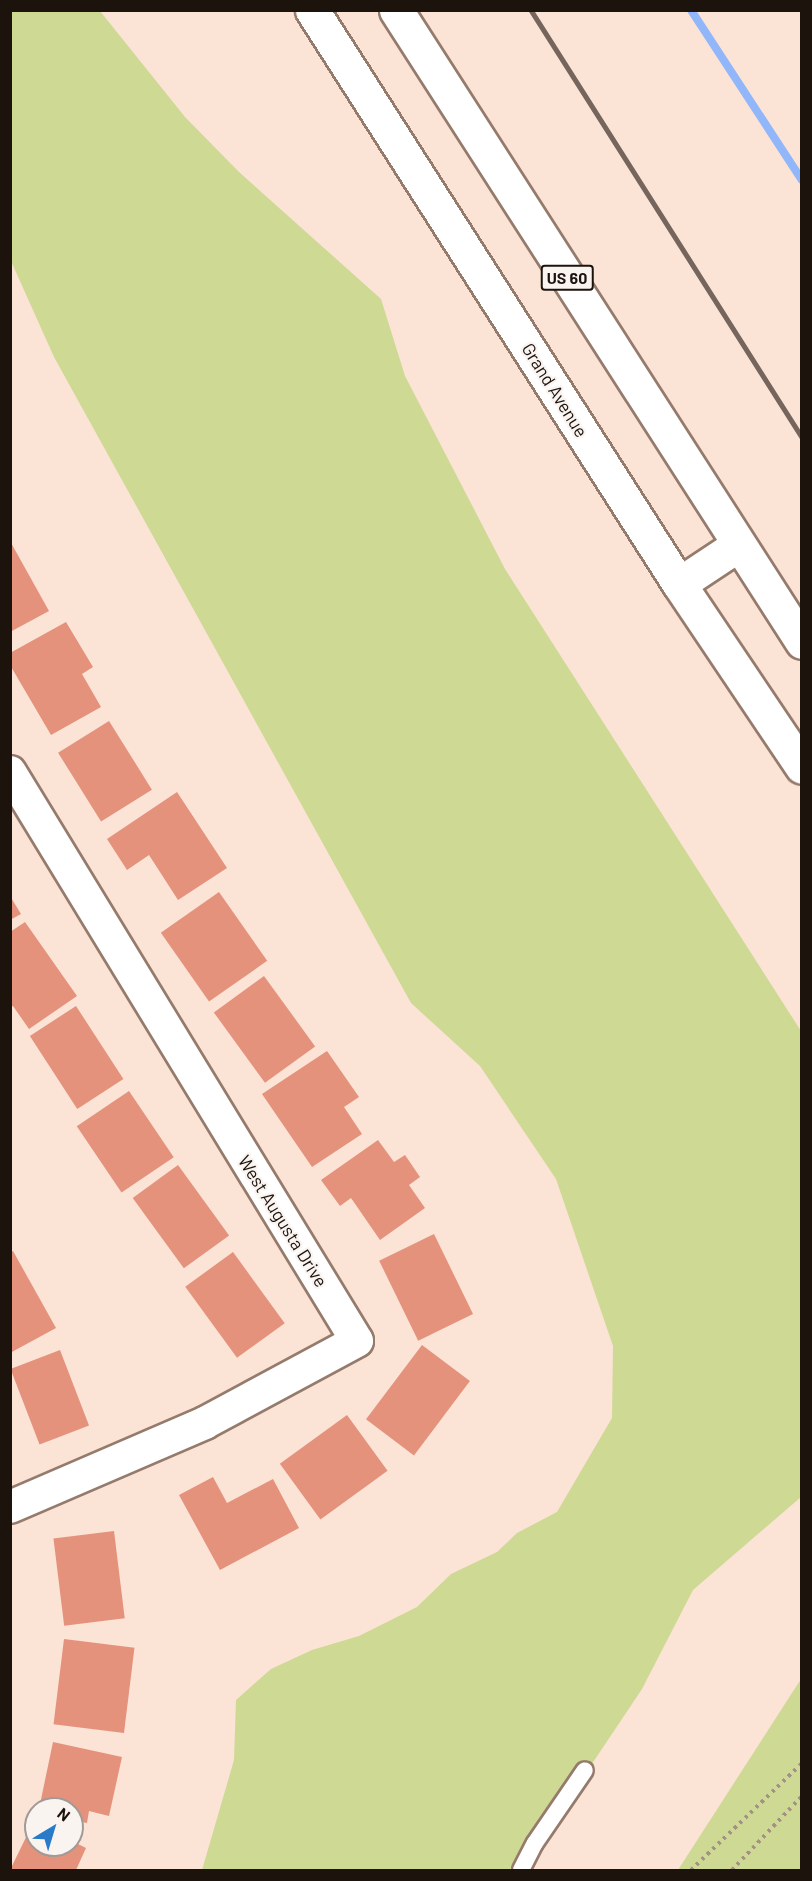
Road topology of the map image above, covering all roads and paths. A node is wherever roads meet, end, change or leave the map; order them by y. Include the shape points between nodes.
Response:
1 (312, 10) edge
2 (396, 10) edge
3 (738, 544) junction
4 (679, 584) junction
5 (801, 642) edge
6 (801, 767) edge
7 (10, 772) edge
8 (10, 1506) edge
9 (801, 1763) edge
10 (585, 1770) dead end
11 (801, 1796) edge
12 (521, 1870) edge
13 (691, 1870) edge
14 (732, 1870) edge

1 - 4 highway, Grand Avenue
2 - 3 highway, US 60
3 - 4 highway
3 - 5 highway, US 60
4 - 6 highway, Grand Avenue
7 - 8 street, West Augusta Drive via 357,1341 205,1424
9 - 13 path
10 - 12 lane
11 - 14 path

